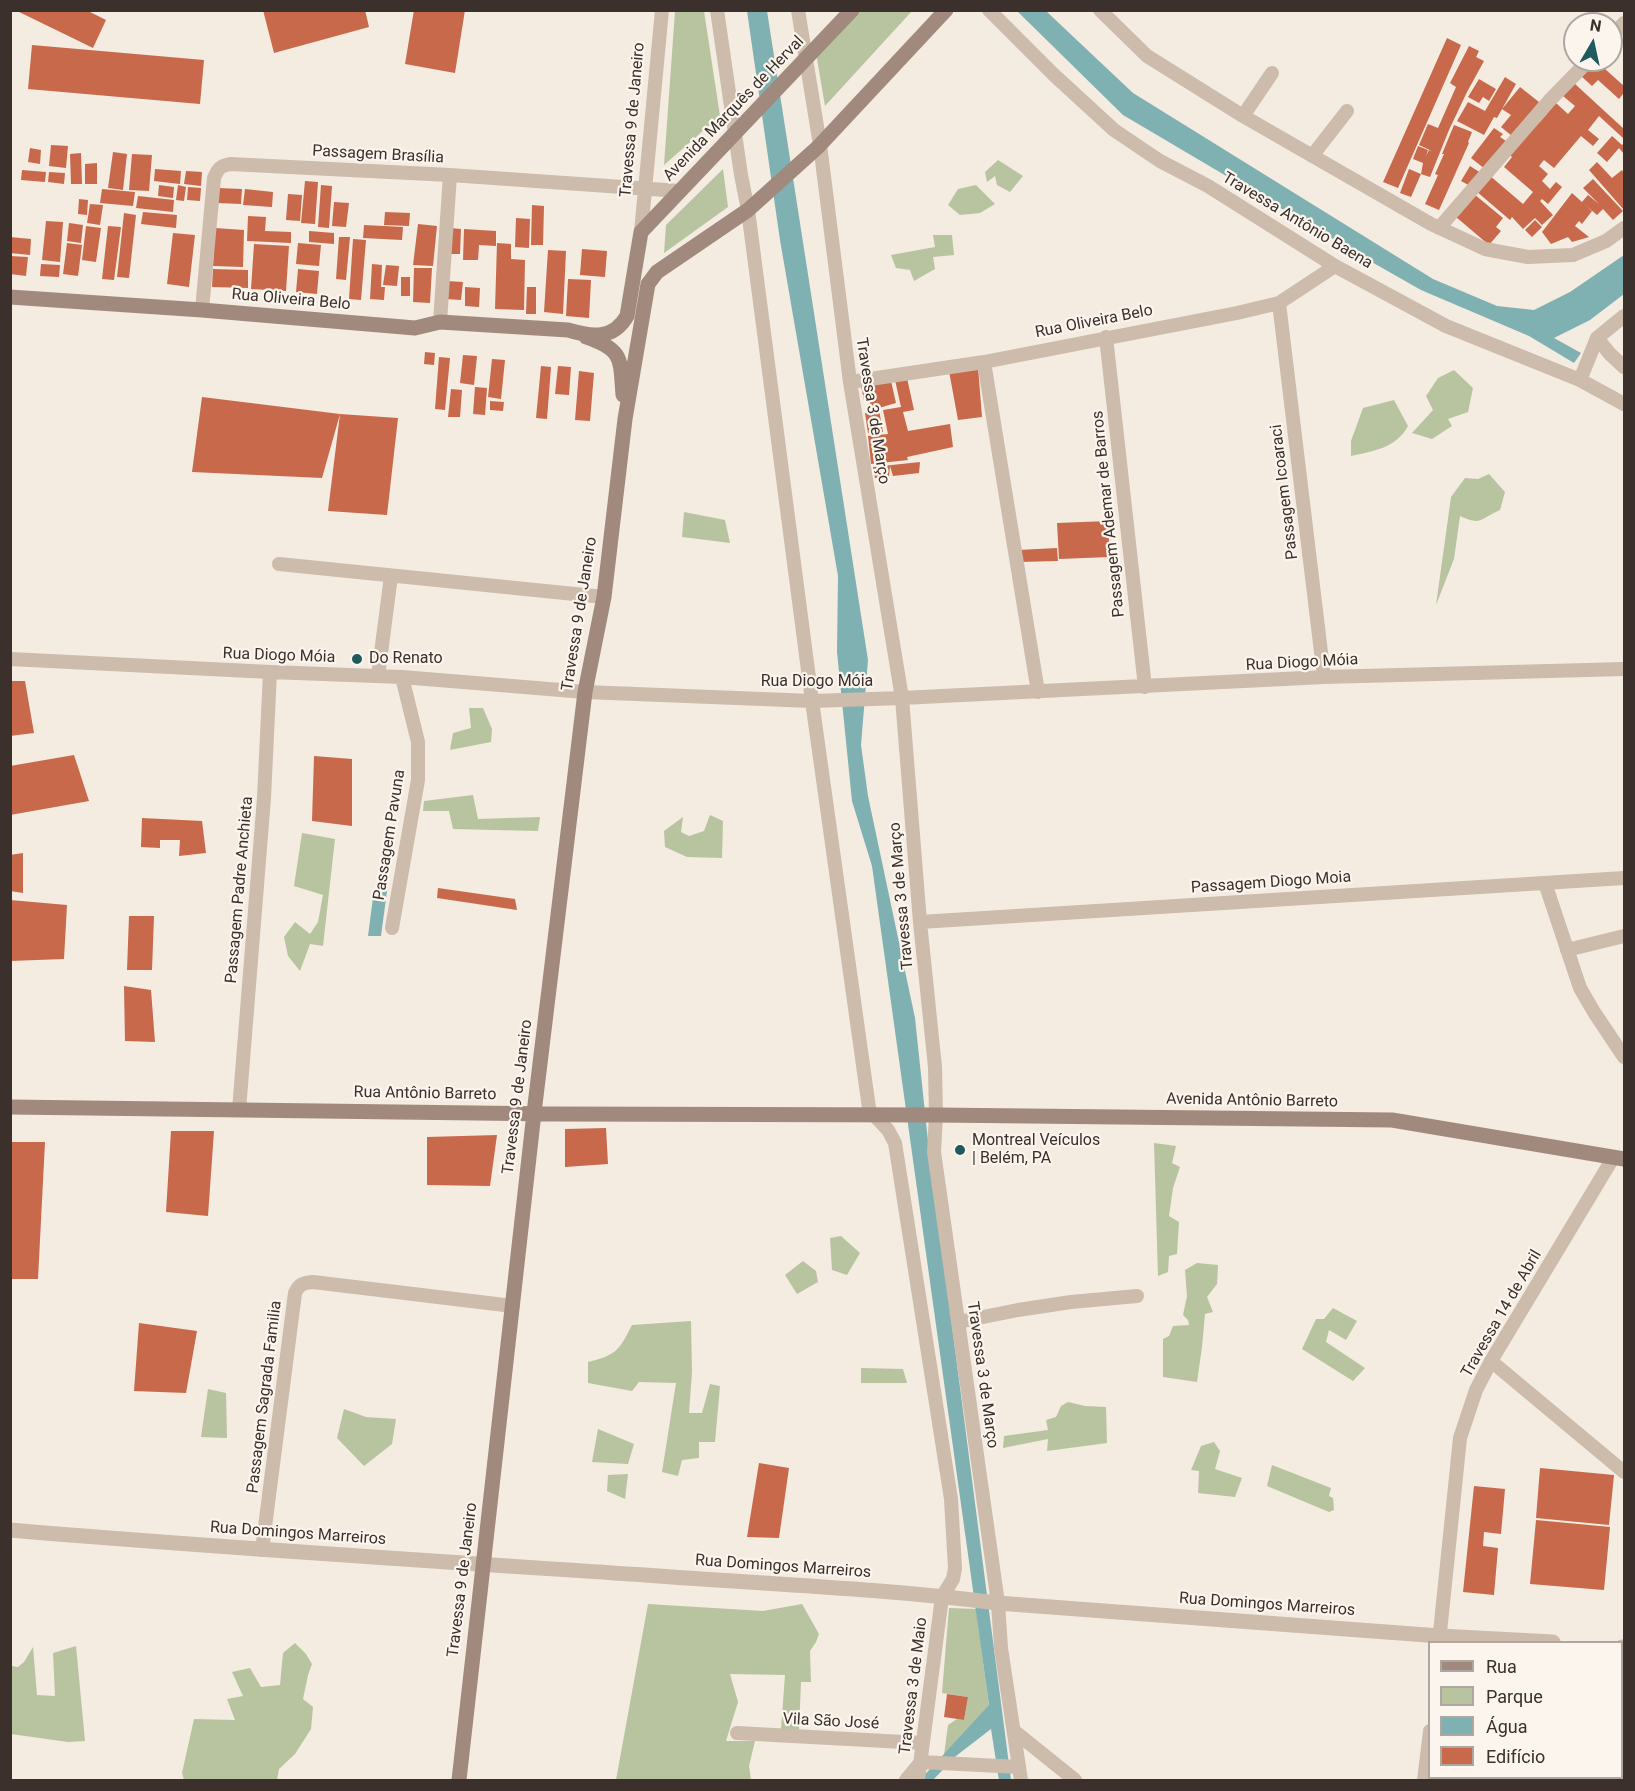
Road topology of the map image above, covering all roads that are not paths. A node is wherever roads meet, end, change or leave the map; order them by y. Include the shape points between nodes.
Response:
1 (662, 10) edge
2 (717, 10) edge
3 (798, 10) edge
4 (852, 10) edge
5 (946, 10) edge
6 (989, 10) edge
7 (1100, 10) edge
8 (804, 62) junction
9 (1577, 72) edge
10 (1272, 73) dead end
11 (1347, 111) dead end
12 (1243, 116) junction
13 (737, 130) junction
14 (819, 146) junction
15 (1312, 156) junction
16 (450, 175) junction
17 (645, 188) junction
18 (680, 191) junction
19 (750, 209) junction
20 (1439, 228) junction
21 (1624, 228) edge
22 (641, 232) junction
23 (1335, 266) junction
24 (10, 297) edge
25 (1279, 303) junction
26 (202, 310) junction
27 (1624, 316) edge
28 (440, 322) junction
29 (568, 330) junction
30 (1106, 337) junction
31 (1597, 338) junction
32 (984, 362) junction
33 (1624, 367) edge
34 (1580, 380) junction
35 (850, 382) junction
36 (1624, 404) edge
37 (625, 419) junction
38 (279, 564) dead end
39 (391, 576) junction
40 (604, 597) junction
41 (10, 659) edge
42 (1624, 669) edge
43 (270, 672) junction
44 (378, 676) junction
45 (402, 677) junction
46 (1324, 677) junction
47 (1145, 687) junction
48 (585, 692) junction
49 (1038, 692) junction
50 (902, 698) junction
51 (816, 700) junction
52 (1624, 878) edge
53 (1545, 882) junction
54 (920, 922) junction
55 (392, 928) dead end
56 (1624, 936) edge
57 (1567, 950) junction
58 (1624, 1058) edge
59 (10, 1107) edge
60 (239, 1110) junction
61 (534, 1113) junction
62 (873, 1115) junction
63 (932, 1115) junction
64 (1619, 1158) edge
65 (1137, 1296) dead end
66 (513, 1306) junction
67 (958, 1322) junction
68 (1491, 1361) junction
69 (1624, 1472) edge
70 (10, 1530) edge
71 (262, 1550) junction
72 (483, 1564) junction
73 (946, 1597) junction
74 (998, 1603) junction
75 (1440, 1639) edge
76 (1515, 1641) edge
77 (1014, 1731) junction
78 (737, 1733) dead end
79 (922, 1743) junction
80 (1428, 1747) edge
81 (1017, 1771) edge
82 (920, 1772) edge
83 (459, 1780) edge
84 (1075, 1780) edge
85 (1424, 1780) edge

1 - 17 street, Travessa 9 de Janeiro
2 - 13 street
3 - 8 street, Travessa 3 de Março
4 - 8 main road, Avenida Marquês de Herval
5 - 14 main road
6 - 23 street, Travessa Antônio Baena via 1114,130
7 - 12 street via 1148,56
8 - 13 main road, Avenida Marquês de Herval
8 - 14 street, Travessa 3 de Março
9 - 20 street
10 - 12 street
11 - 15 street
12 - 15 street
13 - 18 main road, Avenida Marquês de Herval
13 - 19 street
14 - 19 main road
14 - 35 street, Travessa 3 de Março
15 - 20 street
16 - 17 street, Passagem Brasília
16 - 26 street, Passagem Brasília via 221,166 214,178
16 - 28 street
17 - 18 street, Passagem Brasília
17 - 22 street, Travessa 9 de Janeiro
18 - 22 main road, Avenida Marquês de Herval
19 - 37 main road via 651,278
19 - 51 street
20 - 21 street via 1485,249 1528,257 1573,255 1606,242
22 - 29 main road, Rua Oliveira Belo via 627,316 620,327 596,336
23 - 25 street, Rua Oliveira Belo
23 - 34 street, Travessa Antônio Baena via 1446,326
24 - 26 main road, Rua Oliveira Belo
25 - 30 street, Rua Oliveira Belo
25 - 46 street, Passagem Icoaraci
26 - 28 main road, Rua Oliveira Belo via 415,328
27 - 31 street
28 - 29 main road, Rua Oliveira Belo
29 - 37 main road, Rua Oliveira Belo via 603,343 618,357
30 - 32 street, Rua Oliveira Belo
30 - 47 street, Passagem Ademar de Barros
31 - 33 street
31 - 34 street
32 - 35 street, Rua Oliveira Belo
32 - 49 street
34 - 36 street, Travessa Antônio Baena
35 - 50 street, Travessa 3 de Março
37 - 40 main road, Travessa 9 de Janeiro
38 - 39 street
39 - 40 street
39 - 44 street
40 - 48 main road, Travessa 9 de Janeiro
41 - 43 street, Rua Diogo Móia
42 - 46 street, Rua Diogo Móia
43 - 44 street, Rua Diogo Móia
43 - 60 street, Passagem Padre Anchieta
44 - 45 street, Rua Diogo Móia
45 - 48 street, Rua Diogo Móia
45 - 55 street, Passagem Pavuna via 417,742 418,780
46 - 47 street, Rua Diogo Móia
47 - 49 street, Rua Diogo Móia
48 - 51 street, Rua Diogo Móia
48 - 61 main road, Travessa 9 de Janeiro
49 - 50 street, Rua Diogo Móia
50 - 51 street, Rua Diogo Móia
50 - 54 street, Travessa 3 de Março
51 - 62 street
52 - 53 street, Passagem Diogo Moia
53 - 54 street, Passagem Diogo Moia
53 - 57 street
54 - 63 street, Travessa 3 de Março via 935,1067
56 - 57 street
57 - 58 street via 1580,988
59 - 60 main road, Rua Antônio Barreto
60 - 61 main road, Rua Antônio Barreto
61 - 62 main road, Rua Antônio Barreto
61 - 66 main road, Travessa 9 de Janeiro
62 - 63 main road, Avenida Antônio Barreto
62 - 73 street via 895,1143 932,1373 951,1500 955,1568
63 - 64 main road, Avenida Antônio Barreto via 1392,1120
63 - 67 street, Travessa 3 de Março
64 - 68 street, Travessa 14 de Abril
65 - 67 street via 1071,1302
66 - 71 street, Passagem Sagrada Familia via 313,1282 298,1287
66 - 72 main road, Travessa 9 de Janeiro
67 - 74 street, Travessa 3 de Março
68 - 69 street
68 - 75 street, Travessa 14 de Abril via 1476,1390 1460,1438
70 - 71 street, Rua Domingos Marreiros
71 - 72 street, Rua Domingos Marreiros
72 - 73 street, Rua Domingos Marreiros
72 - 83 main road, Travessa 9 de Janeiro
73 - 74 street, Rua Domingos Marreiros
73 - 79 street, Travessa 3 de Maio
74 - 75 street, Rua Domingos Marreiros
74 - 77 street, Travessa 3 de Março
75 - 76 street, Rua Domingos Marreiros
77 - 81 street, Travessa 3 de Março
77 - 84 street
78 - 79 street, Vila São José
79 - 82 street, Travessa 3 de Maio
80 - 85 street
81 - 82 street via 950,1764

